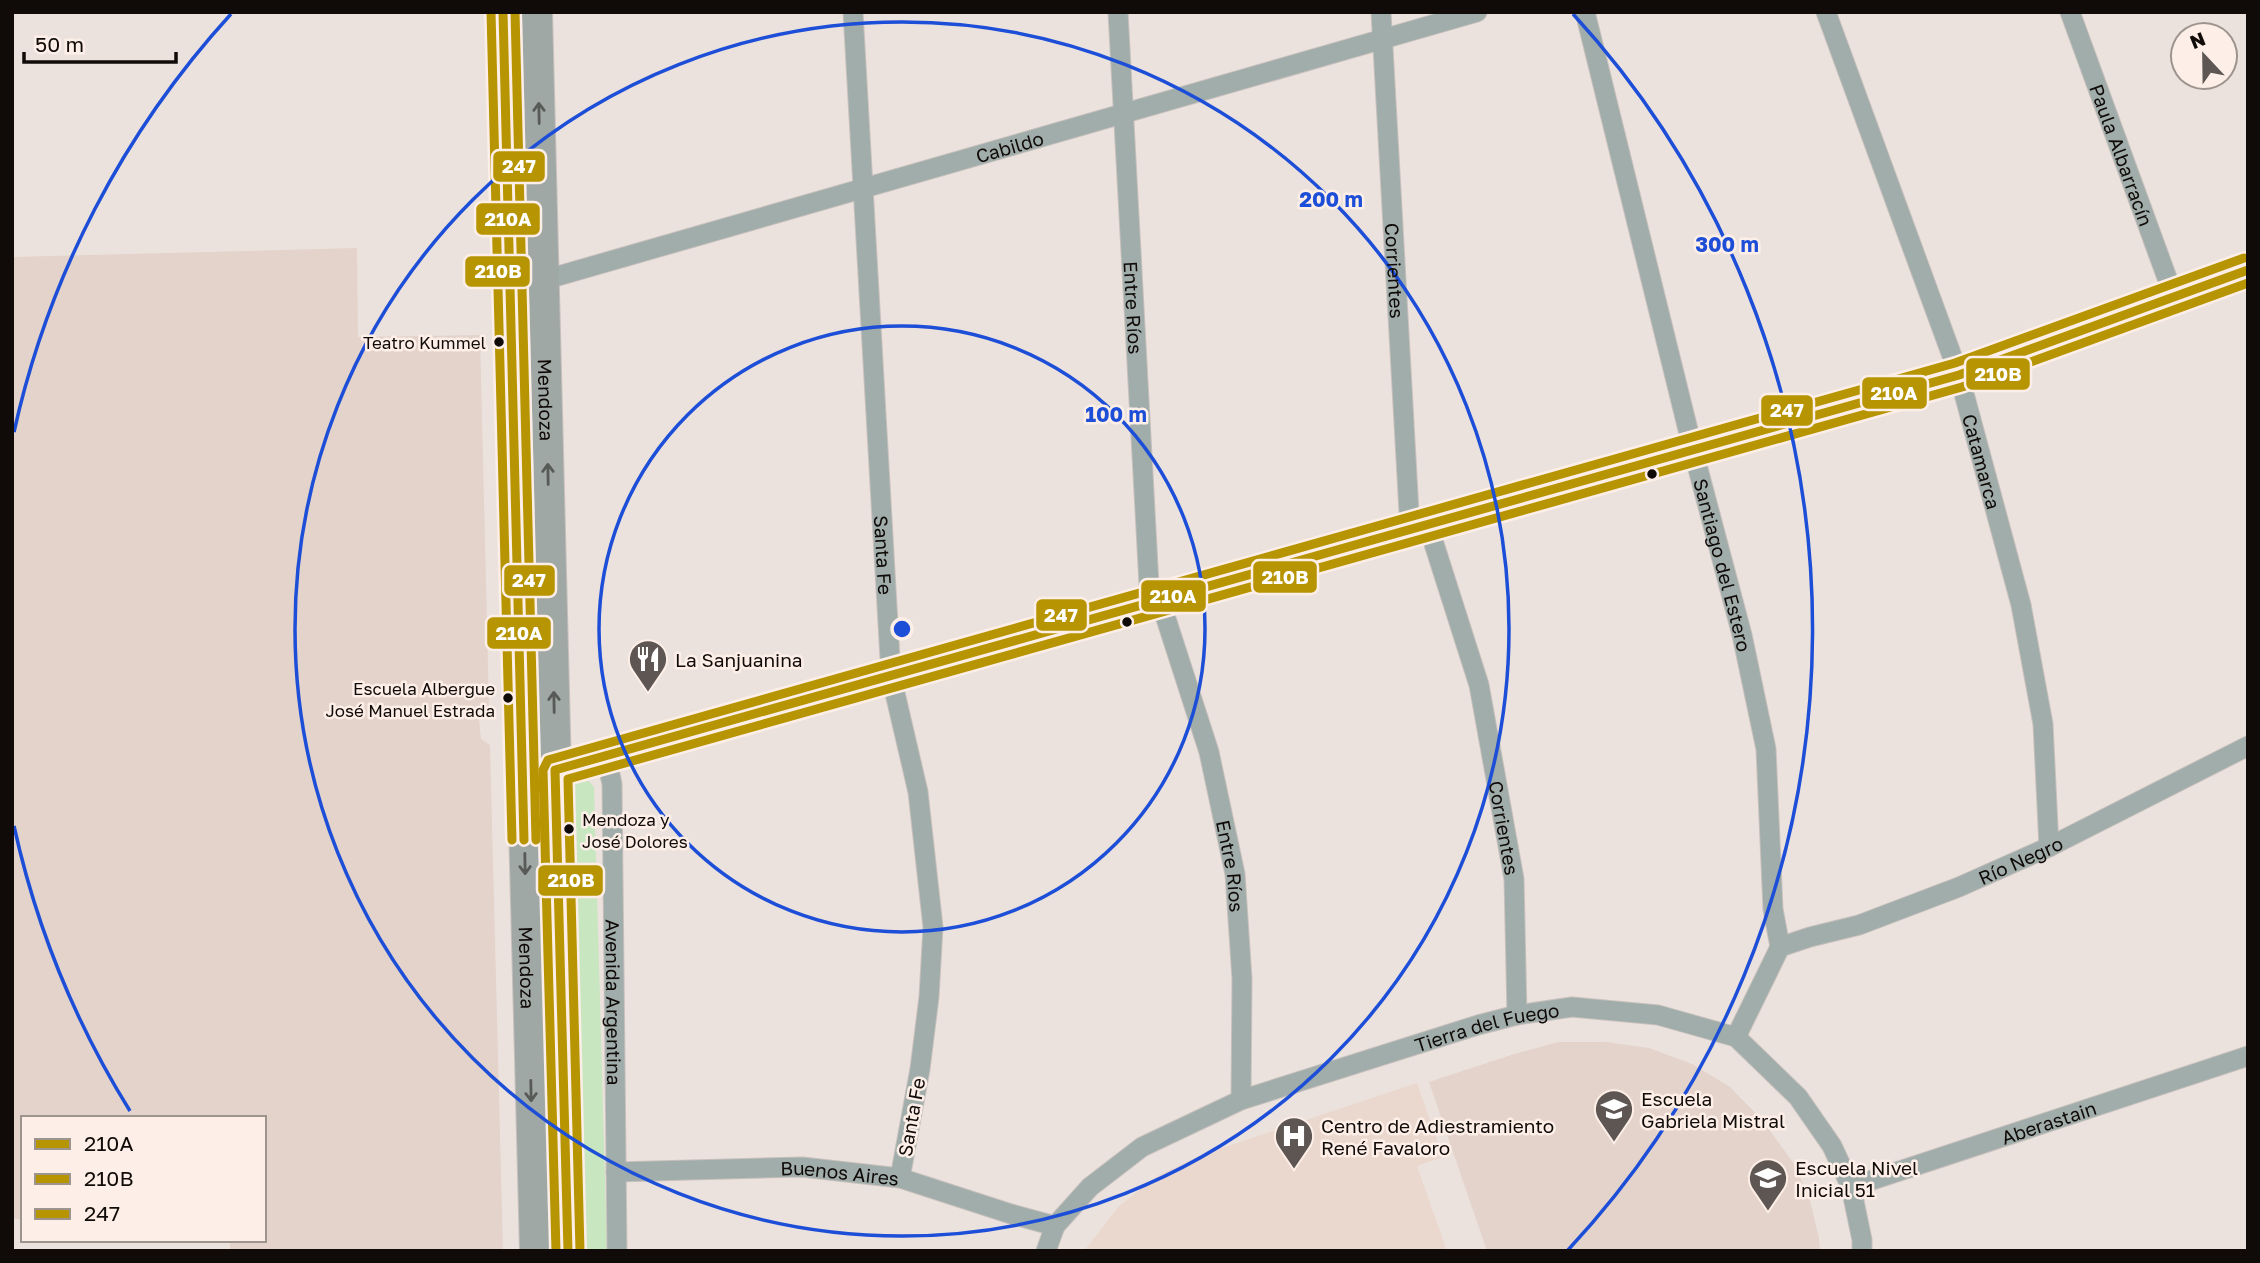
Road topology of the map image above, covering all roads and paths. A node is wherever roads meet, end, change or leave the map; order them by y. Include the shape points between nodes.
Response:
1 (503, 12) edge
2 (537, 12) edge
3 (853, 12) edge
4 (1118, 12) edge
5 (1381, 12) edge
6 (1476, 12) edge
7 (1585, 12) edge
8 (1826, 12) edge
9 (2070, 12) edge
10 (1383, 39) junction
11 (1123, 114) junction
12 (863, 188) junction
13 (509, 240) junction
14 (2248, 270) edge
15 (544, 280) junction
16 (2174, 297) junction
17 (510, 304) junction
18 (1959, 375) junction
19 (1693, 450) junction
20 (1419, 528) junction
21 (1155, 602) junction
22 (891, 676) junction
23 (2248, 746) edge
24 (606, 756) junction
25 (555, 770) junction
26 (523, 771) junction
27 (2049, 847) junction
28 (1780, 947) junction
29 (1517, 1015) junction
30 (1736, 1037) junction
31 (2248, 1056) edge
32 (1241, 1100) junction
33 (615, 1172) junction
34 (900, 1178) junction
35 (1851, 1187) junction
36 (1055, 1226) junction
37 (535, 1251) edge
38 (568, 1251) edge
39 (617, 1251) edge
40 (1046, 1251) edge
41 (1862, 1251) edge

1 - 13 main road, Mendoza
15 -> 2 main road, Mendoza
3 - 12 street, Santa Fe
4 - 11 street, Entre Ríos
5 - 10 street, Corrientes
6 - 10 street, Cabildo
7 - 19 street, Santiago del Estero
8 - 18 street, Catamarca
9 - 16 street, Paula Albarracín
10 - 11 street, Cabildo
10 - 20 street, Corrientes
11 - 12 street, Cabildo
11 - 21 street, Entre Ríos
12 - 15 street, Cabildo
12 - 22 street, Santa Fe
13 - 15 street
13 - 17 main road, Mendoza
14 - 16 street
15 - 17 street, Cabildo
25 -> 15 main road, Mendoza
16 - 18 street
17 - 26 main road, Mendoza
18 - 19 street
18 - 27 street, Catamarca via 2021,605 2043,724
19 - 20 street
19 - 28 street, Santiago del Estero via 1742,635 1766,749 1773,909
20 - 21 street
20 - 29 street, Corrientes via 1479,685 1514,879
21 - 22 street
21 - 32 street, Entre Ríos via 1209,752 1235,874 1242,979
22 - 24 street
22 - 34 street, Santa Fe via 918,792 933,927 926,1021
23 - 27 street, Río Negro
24 - 25 street
24 - 33 street, Avenida Argentina via 612,784
25 - 26 street
25 - 38 main road, Mendoza
26 -> 37 main road, Mendoza
27 - 28 street, Río Negro via 1859,925
28 - 30 street
29 - 30 street, Tierra del Fuego via 1572,1007 1658,1015
29 - 32 street, Tierra del Fuego
30 - 35 street, Tierra del Fuego via 1798,1097 1832,1146
31 - 35 street, Aberastain
32 - 36 street, Tierra del Fuego via 1142,1147 1090,1187
33 - 34 street, Buenos Aires via 802,1167
33 - 39 street, Avenida Argentina
34 - 36 street, Buenos Aires
35 - 41 street, Tierra del Fuego
36 - 40 street, Tierra del Fuego

